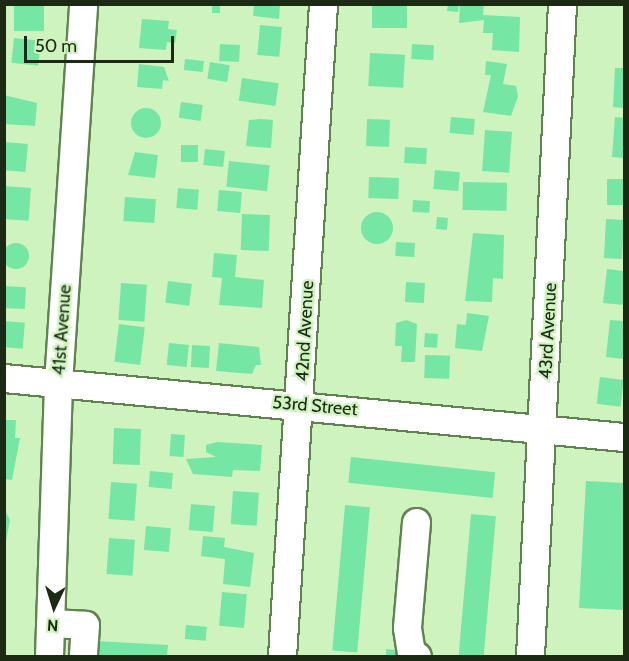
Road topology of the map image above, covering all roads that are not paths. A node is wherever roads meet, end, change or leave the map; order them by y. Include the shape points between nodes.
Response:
1 (83, 4) edge
2 (323, 4) edge
3 (562, 4) edge
4 (4, 378) edge
5 (58, 383) junction
6 (301, 405) junction
7 (543, 428) junction
8 (624, 437) edge
9 (417, 522) dead end
10 (50, 623) junction
11 (49, 657) edge
12 (83, 657) edge
13 (282, 657) edge
14 (417, 657) edge
15 (530, 657) edge

1 - 5 street, 41st Avenue
2 - 6 street, 42nd Avenue
3 - 7 street, 43rd Avenue
4 - 5 street, 53rd Street
5 - 6 street, 53rd Street
5 - 10 street, 41st Avenue
6 - 7 street, 53rd Street
6 - 13 street, 42nd Avenue
7 - 8 street, 53rd Street
7 - 15 street, 43rd Avenue
9 - 14 street via 407,628 411,652
10 - 11 street, 41st Avenue
10 - 12 street via 85,625

